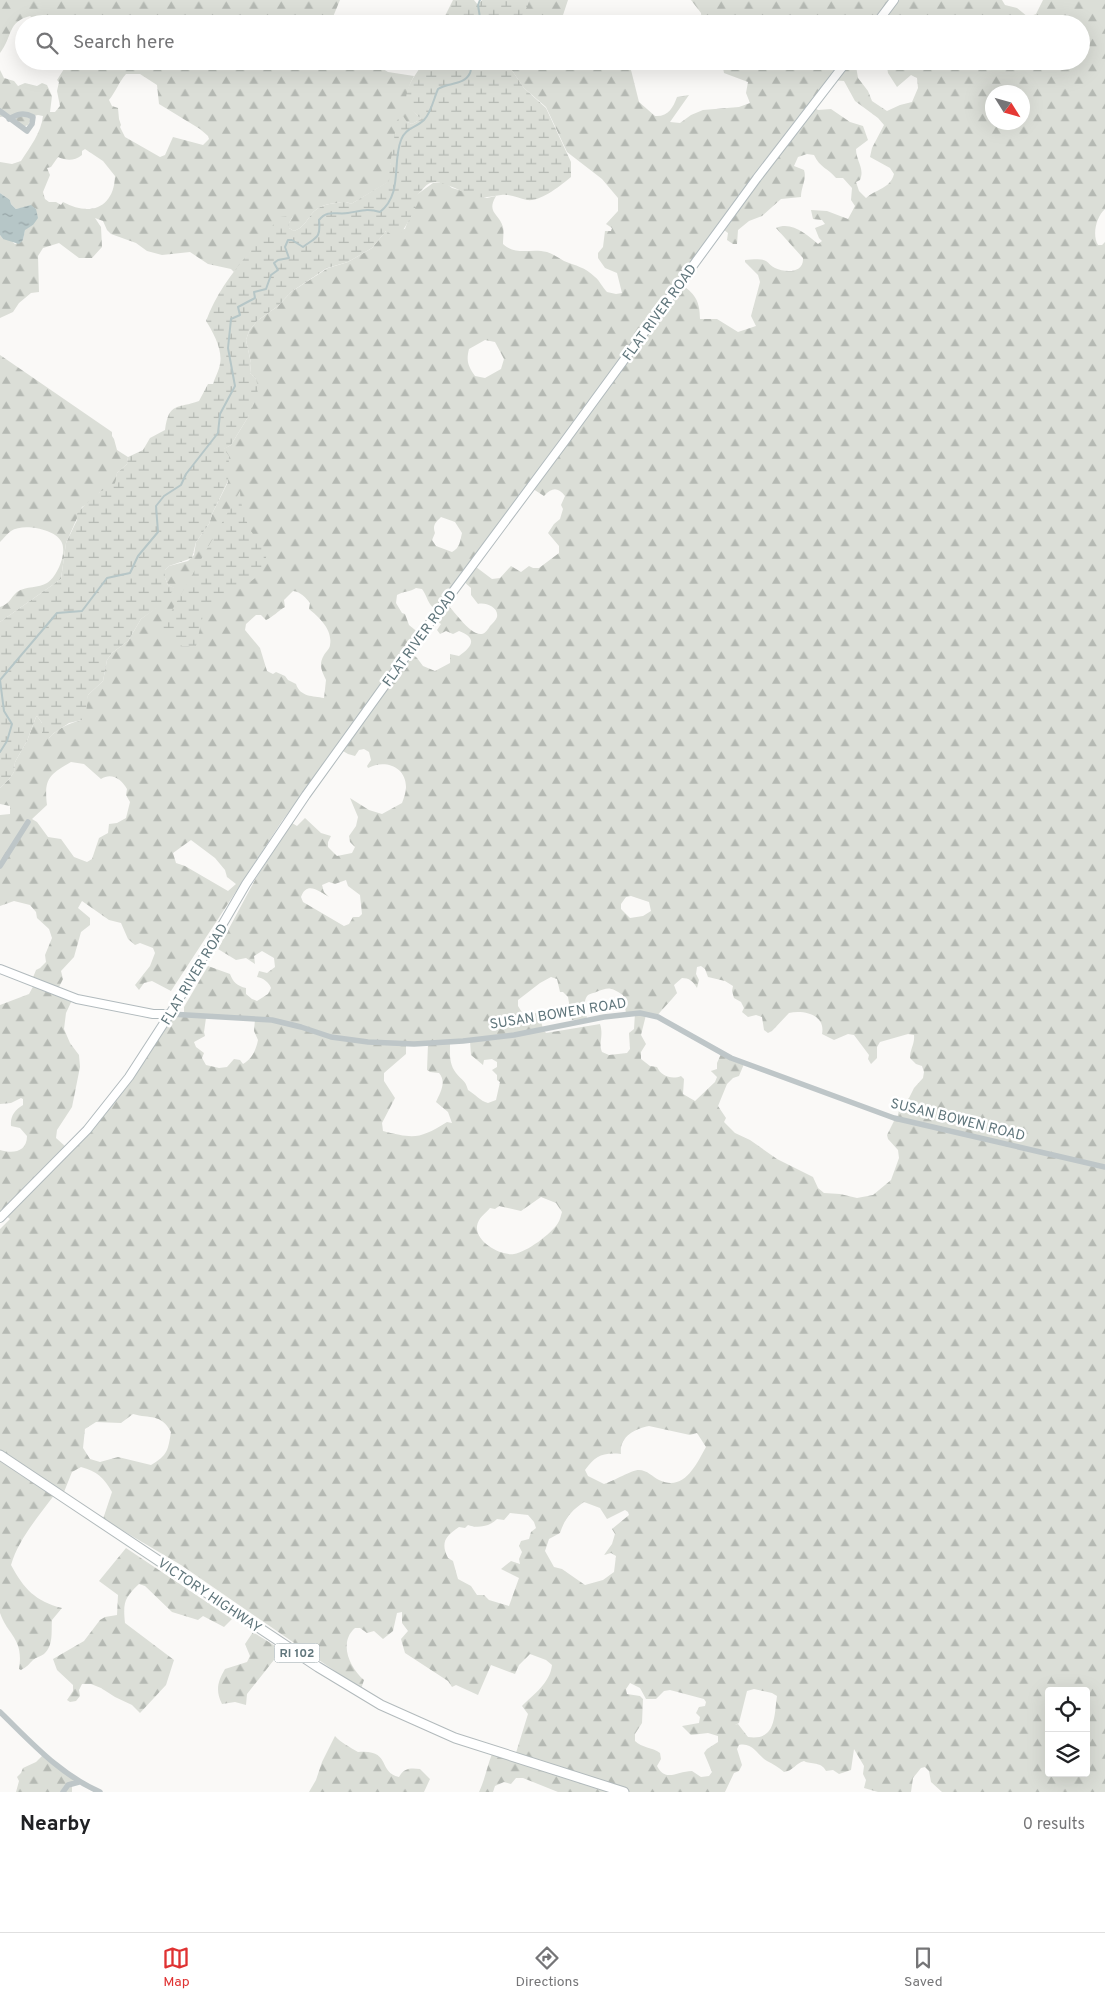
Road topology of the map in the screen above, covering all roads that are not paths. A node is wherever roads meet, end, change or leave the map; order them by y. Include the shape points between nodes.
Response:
1 (894, 0) edge
2 (883, 15) edge
3 (840, 70) edge
4 (0, 111) edge
5 (9, 119) dead end
6 (28, 822) dead end
7 (0, 866) edge
8 (0, 969) edge
9 (170, 1014) junction
10 (1105, 1167) edge
11 (0, 1218) edge
12 (0, 1455) edge
13 (0, 1712) edge
14 (79, 1782) junction
15 (63, 1792) edge
16 (100, 1792) edge
17 (624, 1792) edge

1 - 2 main road
3 - 9 main road, FLAT RIVER ROAD via 753,184 306,795 246,884
4 - 5 street
6 - 7 street
8 - 9 main road via 77,999 152,1014
9 - 10 street, SUSAN BOWEN ROAD via 272,1020 331,1037 414,1044 514,1035 604,1016 640,1012 658,1017 731,1058 894,1118
9 - 11 main road, FLAT RIVER ROAD via 100,1116
12 - 17 main road, VICTORY HIGHWAY / RI 102 via 364,1696 455,1738
13 - 14 street via 34,1746
14 - 15 street via 68,1785
14 - 16 street

